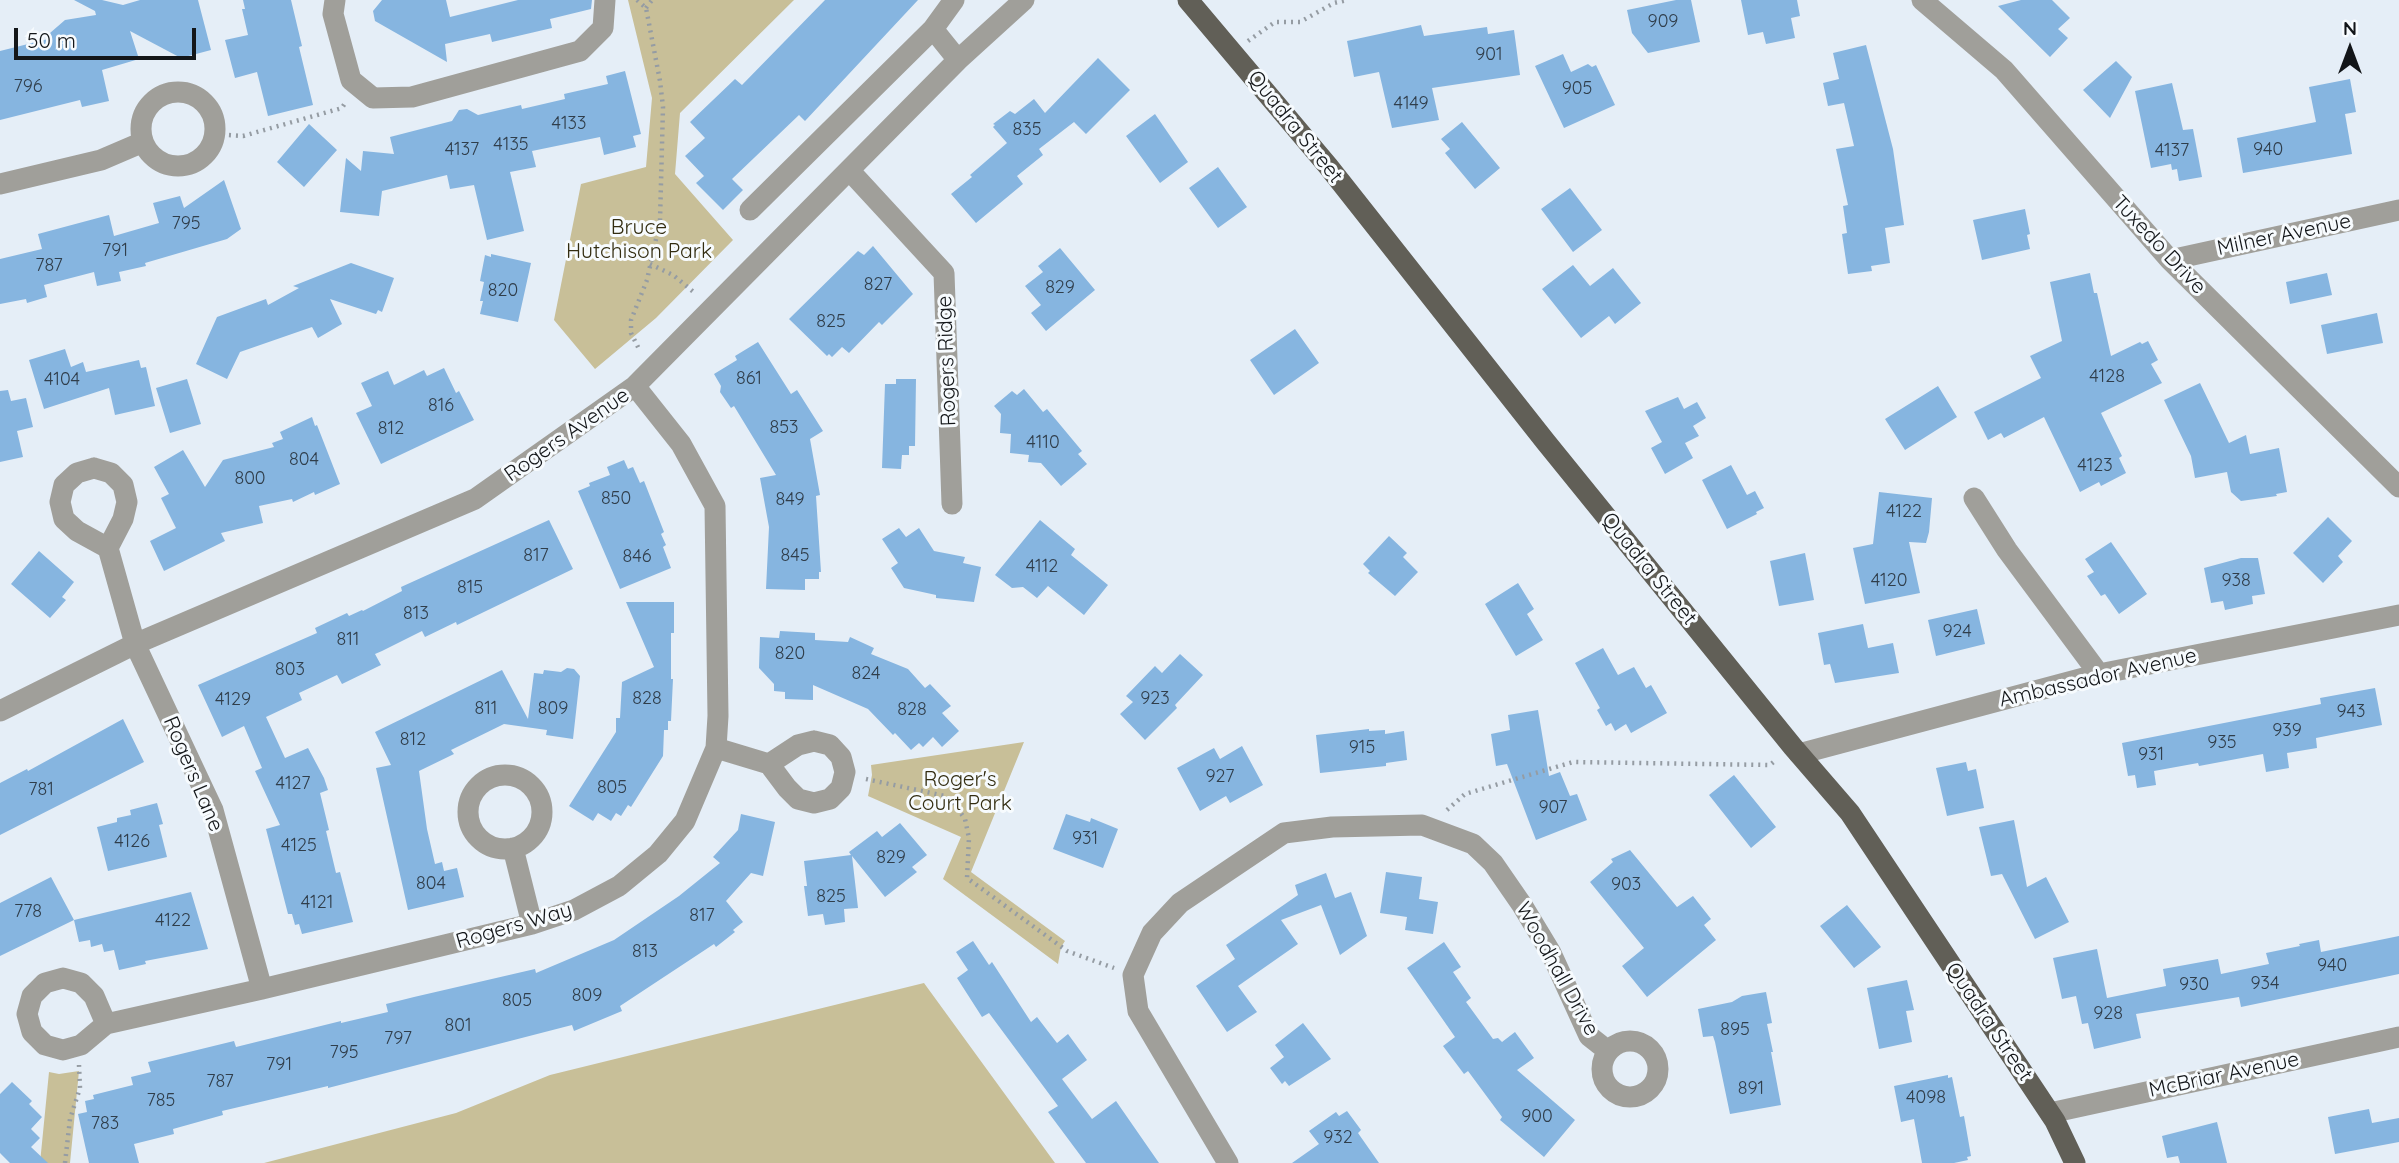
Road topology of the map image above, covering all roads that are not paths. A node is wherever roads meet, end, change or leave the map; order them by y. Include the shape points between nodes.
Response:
1 (335, 0) edge
2 (605, 0) edge
3 (954, 0) edge
4 (1024, 0) edge
5 (1188, 0) edge
6 (1922, 0) edge
7 (933, 29) junction
8 (958, 60) junction
9 (143, 142) junction
10 (849, 170) junction
11 (0, 184) edge
12 (750, 209) dead end
13 (2399, 209) edge
14 (2170, 260) junction
15 (635, 386) junction
16 (2399, 487) edge
17 (1974, 498) dead end
18 (952, 504) dead end
19 (108, 548) dead end
20 (2399, 615) edge
21 (135, 644) junction
22 (2099, 674) junction
23 (0, 711) edge
24 (716, 748) junction
25 (1796, 751) junction
26 (769, 764) junction
27 (513, 848) dead end
28 (532, 924) junction
29 (262, 989) junction
30 (106, 1024) dead end
31 (2399, 1037) edge
32 (1608, 1051) dead end
33 (2050, 1113) junction
34 (1228, 1163) edge
35 (2075, 1163) edge

1 - 2 street via 333,14 351,80 373,98 412,97 580,51 603,28
3 - 7 street
4 - 8 street, Rogers Avenue
5 - 25 main road, Quadra Street
6 - 14 street, Tuxedo Drive via 2004,70
7 - 8 street
7 - 12 street
8 - 10 street, Rogers Avenue
9 - 9 street via 141,125 146,109 158,97 174,92 191,94 205,103 214,118 215,134 209,149 197,160 166,164
9 - 11 street via 101,160
10 - 15 street, Rogers Avenue
10 - 18 street, Rogers Ridge via 944,273
13 - 14 street, Milner Avenue
14 - 16 street, Tuxedo Drive
15 - 21 street, Rogers Avenue via 475,499
15 - 24 street, Rogers Way via 681,444 715,506
17 - 22 street
19 - 21 street, Rogers Lane
20 - 22 street, Ambassador Avenue
21 - 23 street, Rogers Avenue
21 - 29 street, Rogers Lane via 213,810
22 - 25 street, Ambassador Avenue
24 - 26 street
24 - 28 street, Rogers Way via 685,821 658,854 619,886 574,910
25 - 33 main road, Quadra Street via 1850,813
26 - 26 street via 798,745 814,741 830,745 841,757 845,772 841,788 830,799 814,803 798,799
27 - 28 street
28 - 29 street, Rogers Way
29 - 30 street, Rogers Way
31 - 33 street, McBriar Avenue
32 - 34 street, Woodhall Drive via 1589,1036 1551,953 1493,863 1473,844 1429,826 1332,827 1284,833 1180,903 1152,933 1133,975 1138,1011
33 - 35 main road, Quadra Street

